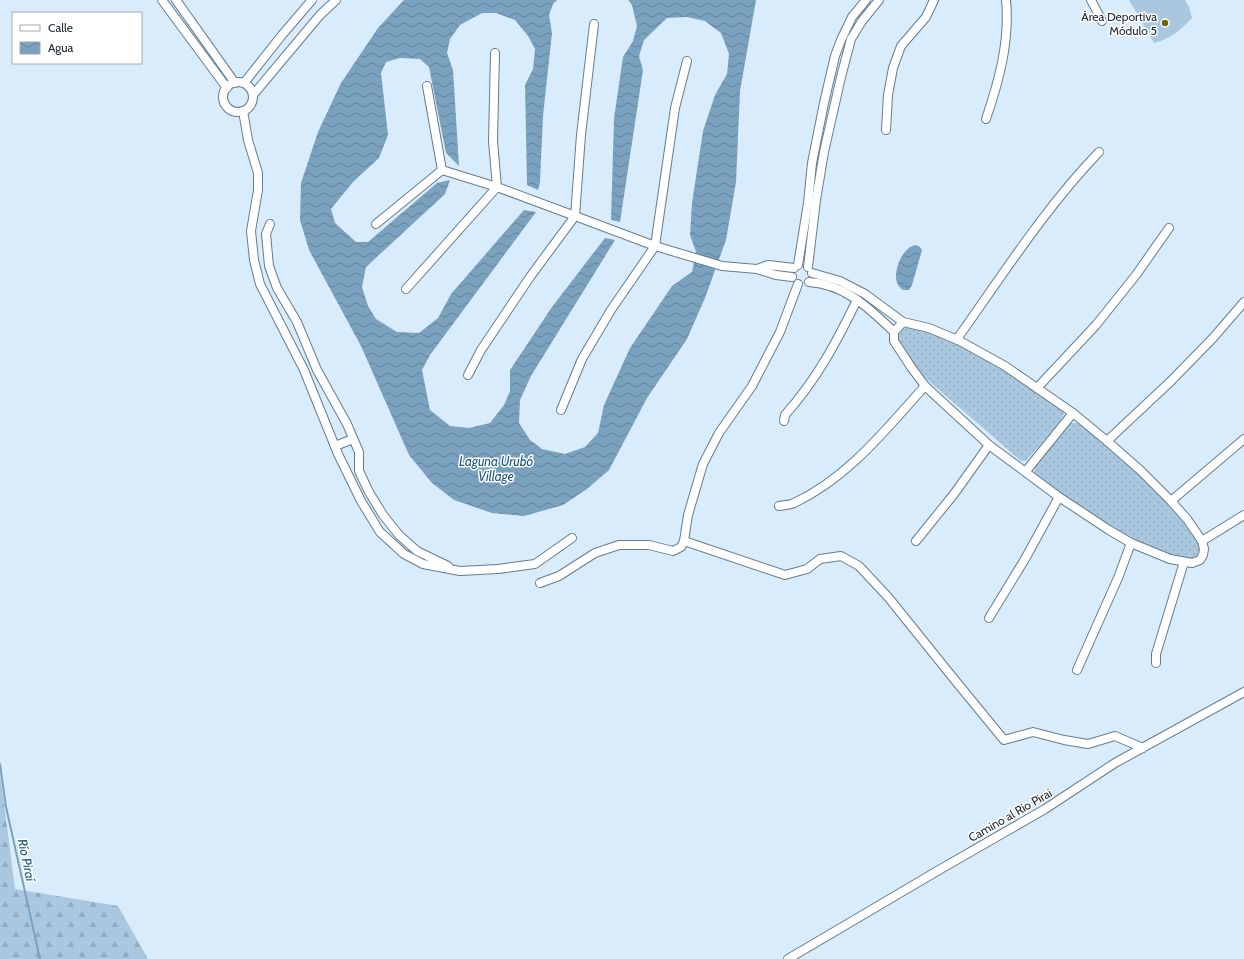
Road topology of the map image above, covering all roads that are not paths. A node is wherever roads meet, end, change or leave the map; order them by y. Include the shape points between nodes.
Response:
1 (162, 0) edge
2 (176, 0) edge
3 (312, 0) edge
4 (336, 0) edge
5 (879, 0) edge
6 (934, 0) edge
7 (1006, 0) edge
8 (1091, 0) edge
9 (865, 1) edge
10 (872, 8) junction
11 (1102, 21) dead end
12 (594, 24) dead end
13 (495, 53) dead end
14 (687, 61) dead end
15 (234, 83) junction
16 (244, 84) junction
17 (428, 86) dead end
18 (226, 88) junction
19 (253, 95) junction
20 (824, 103) junction
21 (834, 105) junction
22 (244, 111) junction
23 (986, 119) dead end
24 (886, 130) dead end
25 (1100, 152) dead end
26 (442, 170) junction
27 (497, 187) junction
28 (575, 216) junction
29 (270, 224) dead end
30 (376, 224) dead end
31 (1169, 228) dead end
32 (654, 246) junction
33 (796, 267) junction
34 (757, 269) junction
35 (810, 270) junction
36 (792, 277) junction
37 (809, 282) junction
38 (798, 284) junction
39 (406, 288) dead end
40 (857, 300) junction
41 (1244, 302) edge
42 (903, 322) junction
43 (894, 332) junction
44 (957, 339) junction
45 (468, 375) dead end
46 (925, 386) junction
47 (1037, 388) junction
48 (561, 410) dead end
49 (1073, 413) junction
50 (784, 421) dead end
51 (353, 439) junction
52 (1244, 439) edge
53 (1107, 441) junction
54 (989, 445) junction
55 (335, 446) junction
56 (1026, 471) junction
57 (1059, 497) junction
58 (1171, 501) junction
59 (779, 506) dead end
60 (1244, 515) edge
61 (572, 538) dead end
62 (684, 541) junction
63 (916, 541) dead end
64 (1202, 541) junction
65 (1131, 543) junction
66 (1184, 562) junction
67 (460, 571) junction
68 (540, 583) dead end
69 (989, 618) dead end
70 (1156, 663) dead end
71 (1077, 670) dead end
72 (1244, 692) edge
73 (1143, 748) junction
74 (788, 959) edge

1 - 18 street
2 - 15 street
3 - 16 street
4 - 19 street via 320,15
5 - 10 street
6 - 24 street via 926,17 901,46 888,94
7 - 23 street via 1003,60
8 - 11 street
9 - 10 street
9 - 20 street via 852,17 841,40
10 - 21 street via 851,39
12 - 28 street via 581,135
13 - 27 street via 493,141
14 - 32 street via 675,108
15 - 16 street
15 - 18 street
16 - 19 street
17 - 26 street
18 - 22 street via 223,97 226,106 234,111
19 - 22 street via 251,104
20 - 21 street
20 - 33 street
21 - 35 street via 816,200
22 - 55 street via 248,140 258,173 258,190 251,231 260,284 304,370
25 - 44 street via 1040,224
26 - 27 street
26 - 30 street
27 - 28 street
27 - 39 street
28 - 32 street
28 - 45 street via 530,277 481,350
29 - 51 street via 266,234 269,266 277,288 297,322 317,370
31 - 47 street via 1136,276 1096,325
32 - 34 street via 718,265
32 - 48 street via 582,359
33 - 34 street via 768,265
33 - 35 street via 804,265
33 - 36 street
34 - 36 street
35 - 37 street via 812,277
35 - 42 street via 865,294
36 - 38 street
37 - 38 street via 804,285
37 - 40 street via 839,290
38 - 62 street via 780,332 752,386 719,433 703,464 688,515
40 - 43 street via 865,304
40 - 50 street via 814,380 785,415
41 - 53 street via 1170,382
42 - 43 street
42 - 44 street via 929,328
43 - 46 street via 894,341
44 - 47 street via 1005,366
46 - 54 street
46 - 59 street via 856,460 823,486 793,504
47 - 49 street
49 - 53 street
49 - 56 street
51 - 55 street
51 - 67 street via 359,452 359,471 383,515 417,551
52 - 58 street
53 - 58 street
54 - 56 street
54 - 63 street
55 - 67 street via 361,501 380,532 404,554 423,564
56 - 57 street
57 - 65 street
57 - 69 street
58 - 64 street
60 - 64 street
61 - 67 street via 535,564
62 - 68 street via 681,547 673,551 649,546 619,545 595,553 559,576
62 - 73 street via 785,575 807,569 820,559 841,556 859,566 888,597 1004,740 1033,732 1088,744 1114,736
64 - 66 street via 1204,549 1200,560
65 - 66 street
65 - 71 street
66 - 70 street via 1156,654
72 - 73 street, Camino al Rio Pirai
73 - 74 street, Camino al Rio Pirai via 1115,763 1045,809

